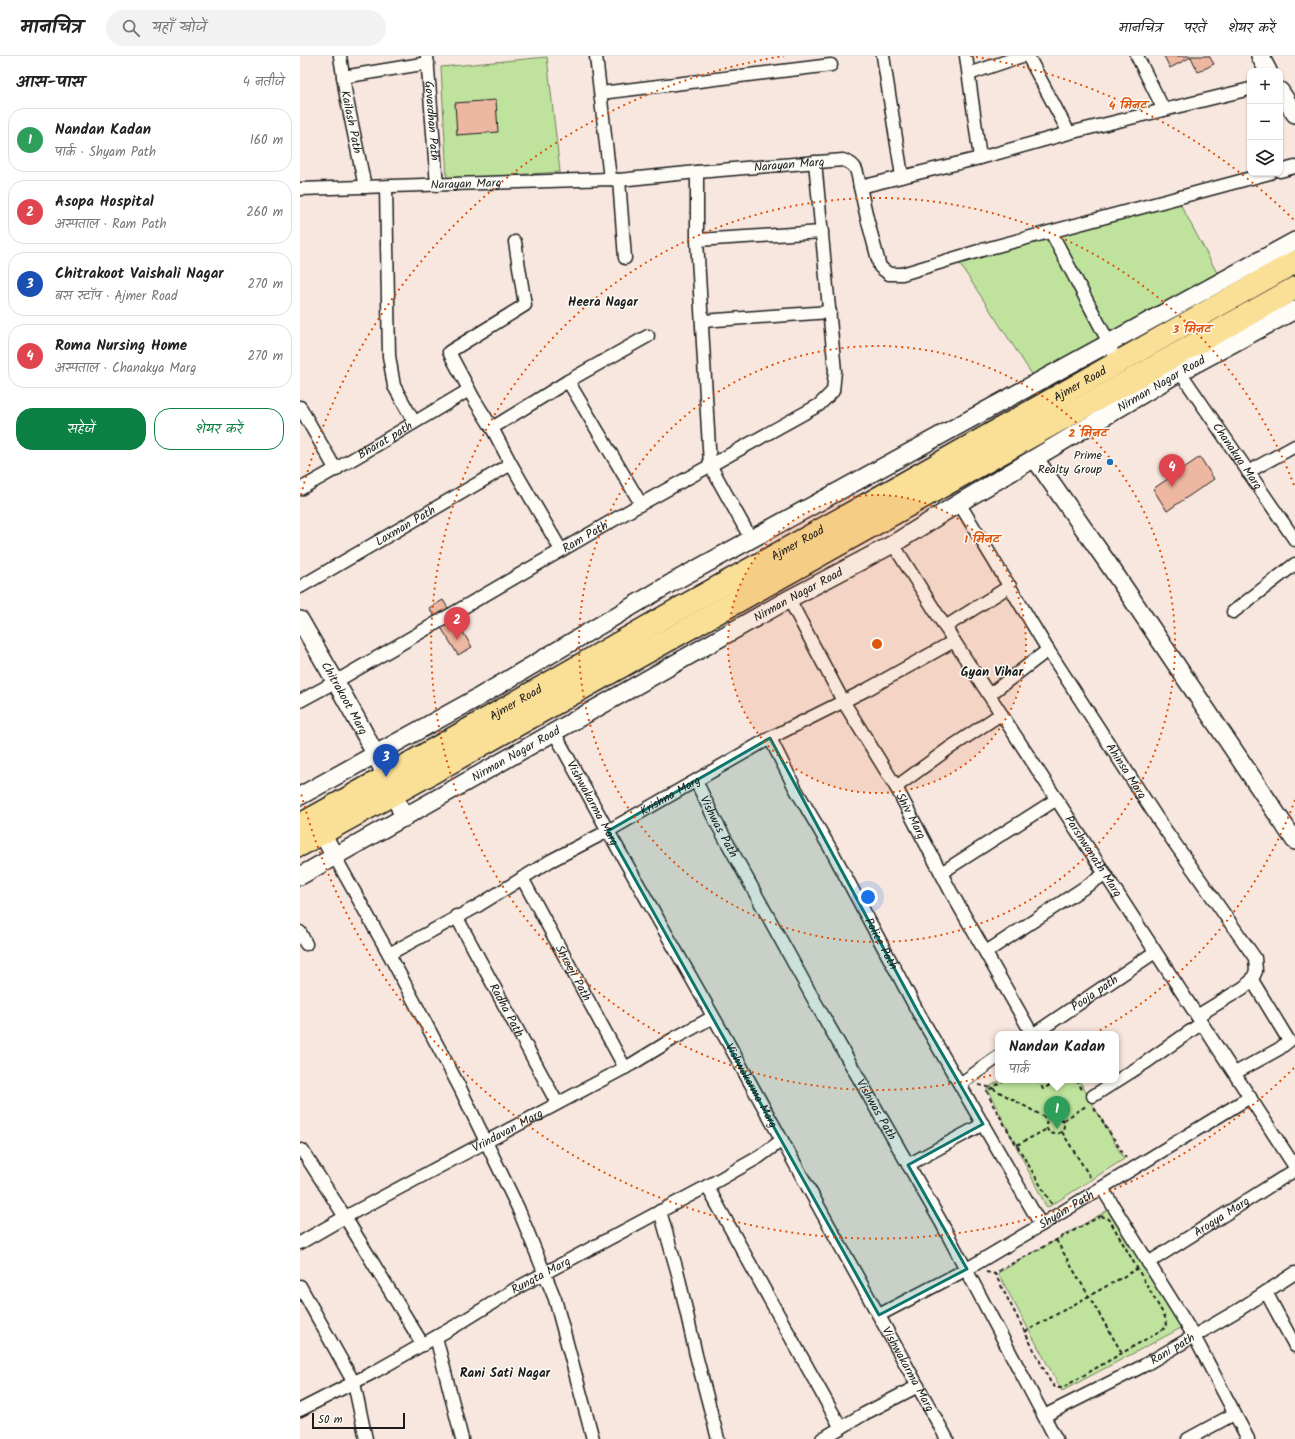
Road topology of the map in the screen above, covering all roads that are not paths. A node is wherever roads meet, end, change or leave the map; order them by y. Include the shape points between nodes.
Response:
1 (340, 56) edge
2 (596, 56) edge
3 (883, 56) edge
4 (966, 56) edge
5 (1022, 56) edge
6 (1028, 56) edge
7 (1137, 56) edge
8 (1260, 56) edge
9 (428, 60) edge
10 (830, 65) dead end
11 (1266, 68) edge
12 (970, 74) junction
13 (343, 77) junction
14 (1247, 90) edge
15 (601, 93) junction
16 (1283, 96) edge
17 (1164, 110) junction
18 (1295, 114) edge
19 (1069, 133) junction
20 (980, 158) junction
21 (815, 162) junction
22 (1295, 167) edge
23 (1283, 170) edge
24 (697, 172) junction
25 (902, 176) junction
26 (1259, 176) edge
27 (615, 179) junction
28 (437, 185) junction
29 (365, 187) junction
30 (386, 187) junction
31 (860, 187) junction
32 (300, 189) edge
33 (822, 232) junction
34 (1051, 232) junction
35 (697, 240) junction
36 (1295, 241) edge
37 (515, 242) dead end
38 (624, 258) dead end
39 (1295, 262) edge
40 (1295, 288) edge
41 (1295, 310) edge
42 (830, 312) junction
43 (702, 321) junction
44 (648, 336) dead end
45 (1109, 343) junction
46 (1116, 364) junction
47 (1180, 372) junction
48 (568, 381) junction
49 (469, 390) junction
50 (300, 407) edge
51 (414, 422) junction
52 (492, 428) junction
53 (1295, 446) edge
54 (1035, 459) junction
55 (511, 464) junction
56 (710, 465) junction
57 (336, 470) junction
58 (1248, 472) junction
59 (300, 489) edge
60 (959, 503) junction
61 (641, 504) junction
62 (751, 539) junction
63 (1295, 540) edge
64 (893, 544) junction
65 (561, 550) junction
66 (1295, 564) edge
67 (1010, 586) junction
68 (300, 587) edge
69 (789, 599) junction
70 (1233, 612) dead end
71 (300, 620) edge
72 (945, 627) junction
73 (954, 641) junction
74 (1048, 650) junction
75 (335, 682) junction
76 (989, 695) junction
77 (300, 701) edge
78 (843, 701) junction
79 (1001, 714) junction
80 (554, 732) junction
81 (770, 738) junction
82 (375, 755) junction
83 (696, 781) junction
84 (390, 785) junction
85 (896, 787) junction
86 (300, 796) edge
87 (1057, 800) junction
88 (404, 818) junction
89 (300, 825) edge
90 (608, 831) junction
91 (322, 833) junction
92 (1295, 841) edge
93 (300, 844) edge
94 (335, 857) junction
95 (941, 873) junction
96 (1105, 874) junction
97 (300, 876) edge
98 (522, 878) junction
99 (456, 916) junction
100 (300, 932) edge
101 (306, 944) dead end
102 (986, 952) junction
103 (1155, 952) junction
104 (389, 954) junction
105 (1252, 980) junction
106 (713, 1017) junction
107 (1199, 1019) junction
108 (1031, 1031) edge
109 (1037, 1031) edge
110 (1292, 1039) edge
111 (995, 1059) edge
112 (626, 1068) junction
113 (1235, 1074) junction
114 (1119, 1077) edge
115 (1107, 1083) edge
116 (960, 1084) junction
117 (1088, 1093) road end
118 (1250, 1097) junction
119 (558, 1103) junction
120 (983, 1124) junction
121 (782, 1140) junction
122 (486, 1142) junction
123 (302, 1150) dead end
124 (1292, 1154) edge
125 (908, 1165) junction
126 (1295, 1168) edge
127 (707, 1186) junction
128 (1102, 1188) junction
129 (660, 1211) junction
130 (345, 1217) junction
131 (1041, 1225) junction
132 (300, 1243) edge
133 (1148, 1263) junction
134 (967, 1269) junction
135 (545, 1273) junction
136 (1295, 1273) edge
137 (300, 1286) edge
138 (1266, 1292) junction
139 (879, 1315) junction
140 (1194, 1336) junction
141 (436, 1337) junction
142 (423, 1345) junction
143 (1295, 1346) edge
144 (354, 1383) junction
145 (918, 1386) junction
146 (300, 1410) edge
147 (1234, 1414) junction
148 (1044, 1416) junction
149 (841, 1428) junction
150 (366, 1439) edge
151 (462, 1439) edge
152 (593, 1439) edge
153 (718, 1439) edge
154 (822, 1439) edge
155 (947, 1439) edge
156 (1056, 1439) edge
157 (1188, 1439) edge
158 (1248, 1439) edge

1 - 13 street, Kailash Path
2 - 15 street
3 - 25 street
4 - 12 street
5 - 12 street
6 - 19 street
7 - 17 street
8 - 11 street
9 - 13 street
9 - 28 street, Govardhan Path
10 - 15 street
12 - 20 street
13 - 29 street, Kailash Path
14 - 17 street
15 - 27 street
16 - 18 street
17 - 19 street
19 - 20 street
20 - 25 street
21 - 24 street, Narayan Marg
21 - 31 street, Narayan Marg via 843,160 851,163 857,170
21 - 33 street
22 - 23 street
24 - 27 street, Narayan Marg
24 - 35 street
25 - 31 street
26 - 34 street, Narayan Marg
27 - 28 street, Narayan Marg
27 - 38 street
28 - 30 street, Narayan Marg
29 - 30 street, Narayan Marg
29 - 32 street, Narayan Marg
30 - 51 street via 389,356 394,386
31 - 34 street, Narayan Marg via 880,267 889,274 902,274
33 - 35 street
33 - 42 street
34 - 45 street
35 - 43 street
36 - 45 street
37 - 49 street via 525,305 449,352
39 - 46 highway, Ajmer Road
40 - 84 highway, Ajmer Road
41 - 47 street, Nirman Nagar Road
42 - 43 street
42 - 56 street, Ram Path via 835,371 833,391 819,405
43 - 56 street
44 - 48 street
45 - 46 street
45 - 62 street
46 - 84 highway, Ajmer Road via 668,615
47 - 54 street, Nirman Nagar Road
47 - 58 street, Chanakya Marg
48 - 52 street
48 - 61 street
49 - 51 street, Bharat path
49 - 52 street
50 - 57 street
51 - 57 street, Bharat path
52 - 55 street
53 - 58 street
54 - 60 street, Nirman Nagar Road
54 - 92 street
55 - 65 street
55 - 68 street, Laxman Path
56 - 61 street, Ram Path
56 - 62 street
57 - 59 street, Bharat path
58 - 63 street, Chanakya Marg
60 - 64 street, Nirman Nagar Road
60 - 67 street, Ahinsa Marg
61 - 65 street, Ram Path
62 - 82 street
64 - 69 street, Nirman Nagar Road
64 - 72 street, Parshwanath Marg
65 - 75 street, Ram Path
66 - 70 street
67 - 72 street
67 - 74 street, Ahinsa Marg
69 - 78 street, Shiv Marg
69 - 80 street, Nirman Nagar Road
71 - 75 street, Chitrakoot Marg
72 - 73 street, Parshwanath Marg
73 - 76 street, Parshwanath Marg
73 - 78 street, Krishna Marg
74 - 76 street
74 - 105 street, Ahinsa Marg via 1157,818 1256,958 1256,971
75 - 77 street, Ram Path
75 - 82 street, Chitrakoot Marg
76 - 79 street, Parshwanath Marg
78 - 81 street, Krishna Marg
78 - 85 street, Shiv Marg
79 - 85 street
79 - 87 street, Parshwanath Marg
80 - 88 street, Nirman Nagar Road
80 - 90 street, Vishwakarma Marg
81 - 83 street, Krishna Marg
81 - 116 street, Police Path via 919,1014
82 - 84 street, Chitrakoot Marg
82 - 86 street
83 - 90 street, Krishna Marg
83 - 125 street, Vishwas Path via 814,1000
84 - 88 street, Chitrakoot Marg
84 - 89 highway, Ajmer Road
84 - 91 highway, Ajmer Road
85 - 95 street, Shiv Marg
87 - 95 street
87 - 96 street, Parshwanath Marg
88 - 94 street, Nirman Nagar Road
90 - 98 street, Krishna Marg
90 - 106 street, Vishwakarma Marg
91 - 93 highway, Ajmer Road
91 - 94 street
94 - 97 street, Nirman Nagar Road
94 - 104 street
95 - 102 street, Shiv Marg
96 - 102 street
96 - 103 street, Parshwanath Marg
98 - 99 street, Krishna Marg via 476,907
98 - 112 street, Shreeji Path
99 - 104 street, Krishna Marg
99 - 119 street, Radha Path
100 - 101 street
102 - 108 street, Shiv Marg
103 - 107 street, Parshwanath Marg
103 - 109 street, Pooja path
104 - 122 street
105 - 107 street
105 - 110 street
106 - 112 street, Vrindavan Marg
106 - 121 street, Vishwakarma Marg
107 - 113 street, Parshwanath Marg
107 - 114 street via 1145,1063
110 - 113 street
111 - 116 street
112 - 119 street, Vrindavan Marg
113 - 118 street, Parshwanath Marg
115 - 117 street
116 - 120 street, Police Path
118 - 124 street, Parshwanath Marg
118 - 128 street, Shyam Path
119 - 122 street, Vrindavan Marg
120 - 125 street
120 - 131 street, Police Path
121 - 127 street, Rungta Marg
121 - 139 street, Vishwakarma Marg
122 - 130 street, Vrindavan Marg
122 - 135 street via 518,1208
123 - 130 street
124 - 126 street, Parshwanath Marg
125 - 134 street, Vishwas Path
126 - 133 street, Arogya Marg
127 - 129 street, Rungta Marg
127 - 149 street
128 - 131 street, Shyam Path
128 - 133 street
129 - 135 street, Rungta Marg
129 - 153 street
130 - 132 street, Vrindavan Marg
130 - 142 street
131 - 134 street, Shyam Path
133 - 140 street
134 - 139 street, Shyam Path
134 - 148 street, Vishwas Path
135 - 141 street, Rungta Marg
135 - 152 street via 555,1299
136 - 138 street, Rani path
137 - 144 street
138 - 140 street, Rani path
138 - 143 street
139 - 145 street, Vishwakarma Marg
140 - 147 street
140 - 148 street, Rani path via 1143,1366
141 - 142 street, Rungta Marg
141 - 151 street
142 - 144 street, Rungta Marg
144 - 146 street, Rungta Marg
144 - 150 street
145 - 149 street
145 - 155 street, Vishwakarma Marg
147 - 157 street
147 - 158 street
148 - 156 street, Vishwas Path
149 - 154 street

